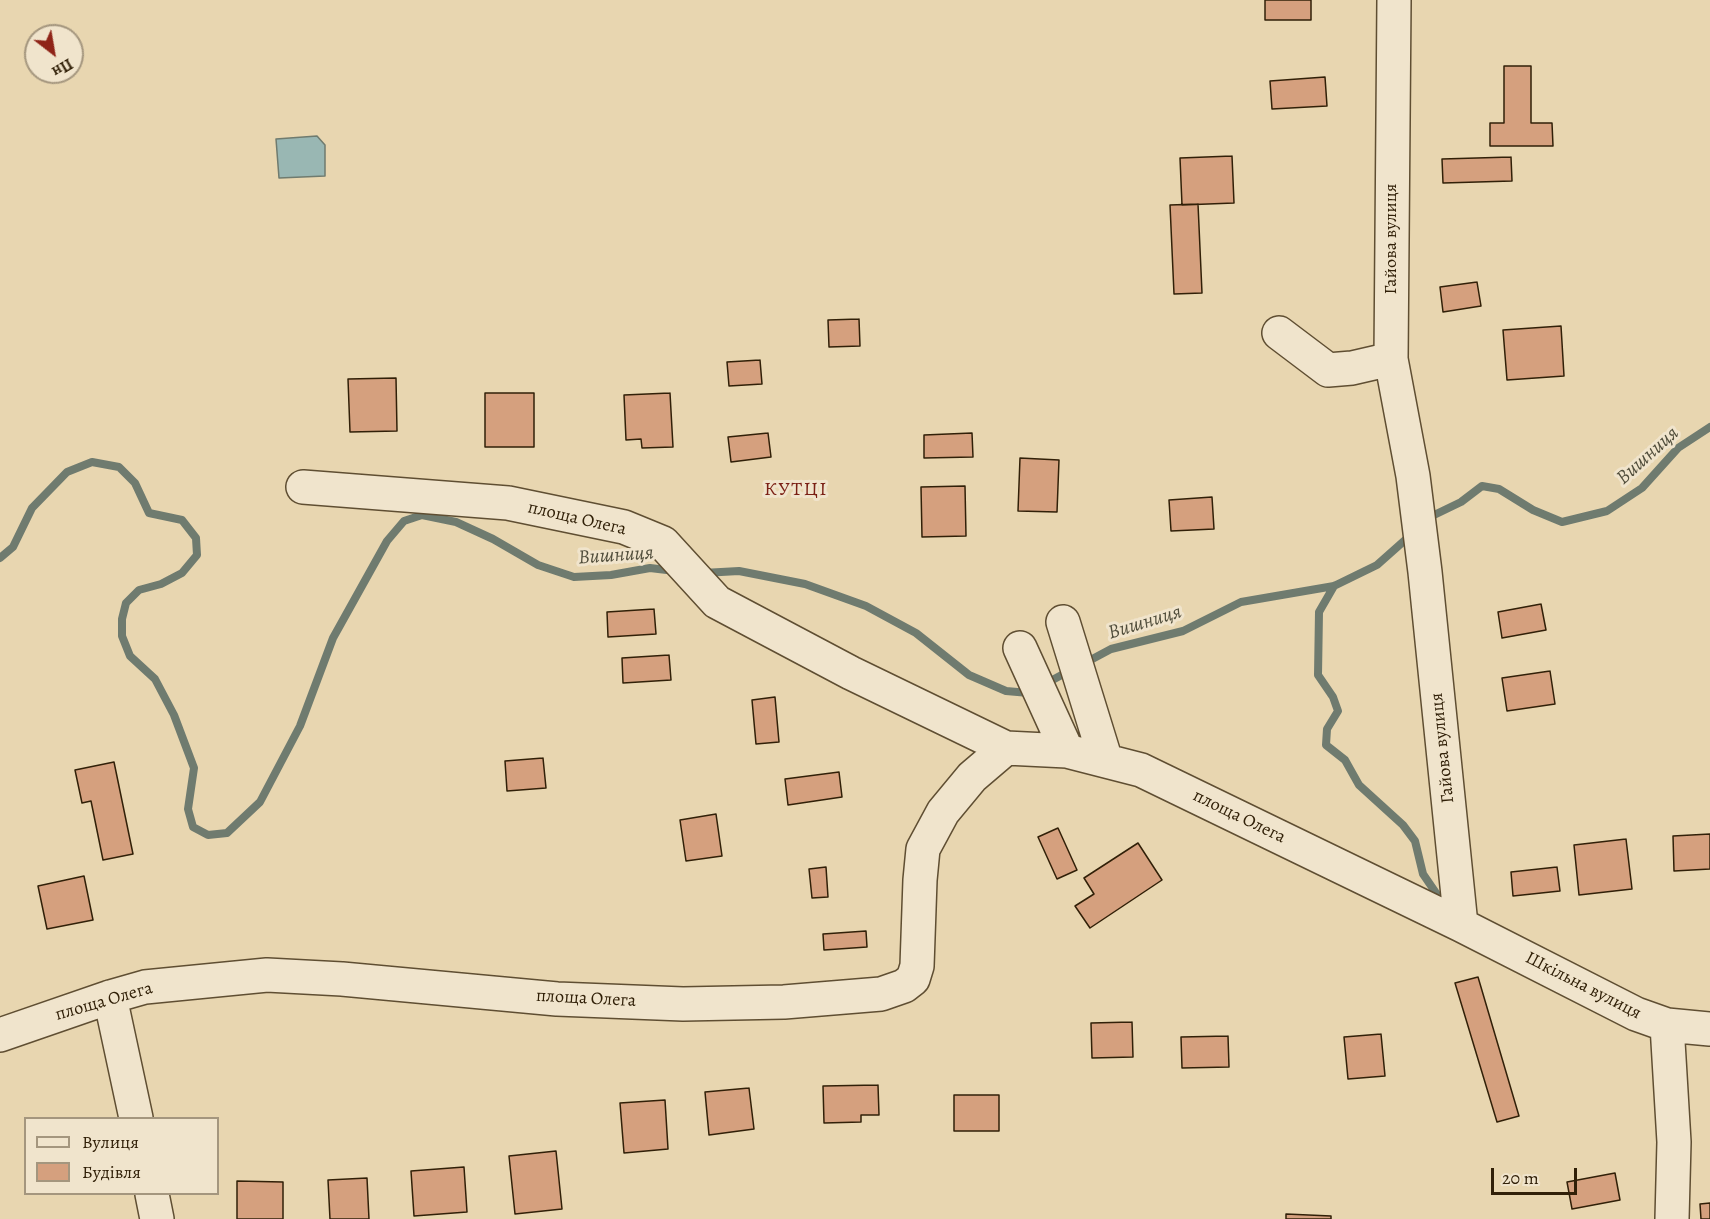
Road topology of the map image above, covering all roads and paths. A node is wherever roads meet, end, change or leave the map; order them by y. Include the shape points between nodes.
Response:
1 (1394, 0) edge
2 (1280, 333) dead end
3 (1392, 359) junction
4 (303, 487) dead end
5 (1063, 622) dead end
6 (1025, 658) dead end
7 (1006, 748) junction
8 (1067, 751) junction
9 (1106, 761) junction
10 (1461, 925) junction
11 (110, 997) junction
12 (1667, 1025) junction
13 (1710, 1029) edge
14 (0, 1035) edge
15 (136, 1117) edge
16 (152, 1195) edge
17 (158, 1219) edge
18 (1672, 1219) edge

1 - 3 street, Гайова вулиця
2 - 3 street via 1328,370
3 - 10 street, Гайова вулиця via 1425,572
4 - 7 street, площа Олега via 508,503 624,527 663,543 717,602
5 - 9 street
6 - 8 street
7 - 8 street, площа Олега
7 - 11 street, площа Олега via 964,786 943,812 923,849 914,978 881,994 784,1002 682,1004 557,999 267,975 145,987
8 - 9 street, площа Олега
9 - 10 street, площа Олега via 1142,770
10 - 12 street, Шкільна вулиця via 1636,1014
11 - 14 street, площа Олега
11 - 15 street
12 - 13 street, Шкільна вулиця
12 - 18 street via 1674,1142
16 - 17 street

